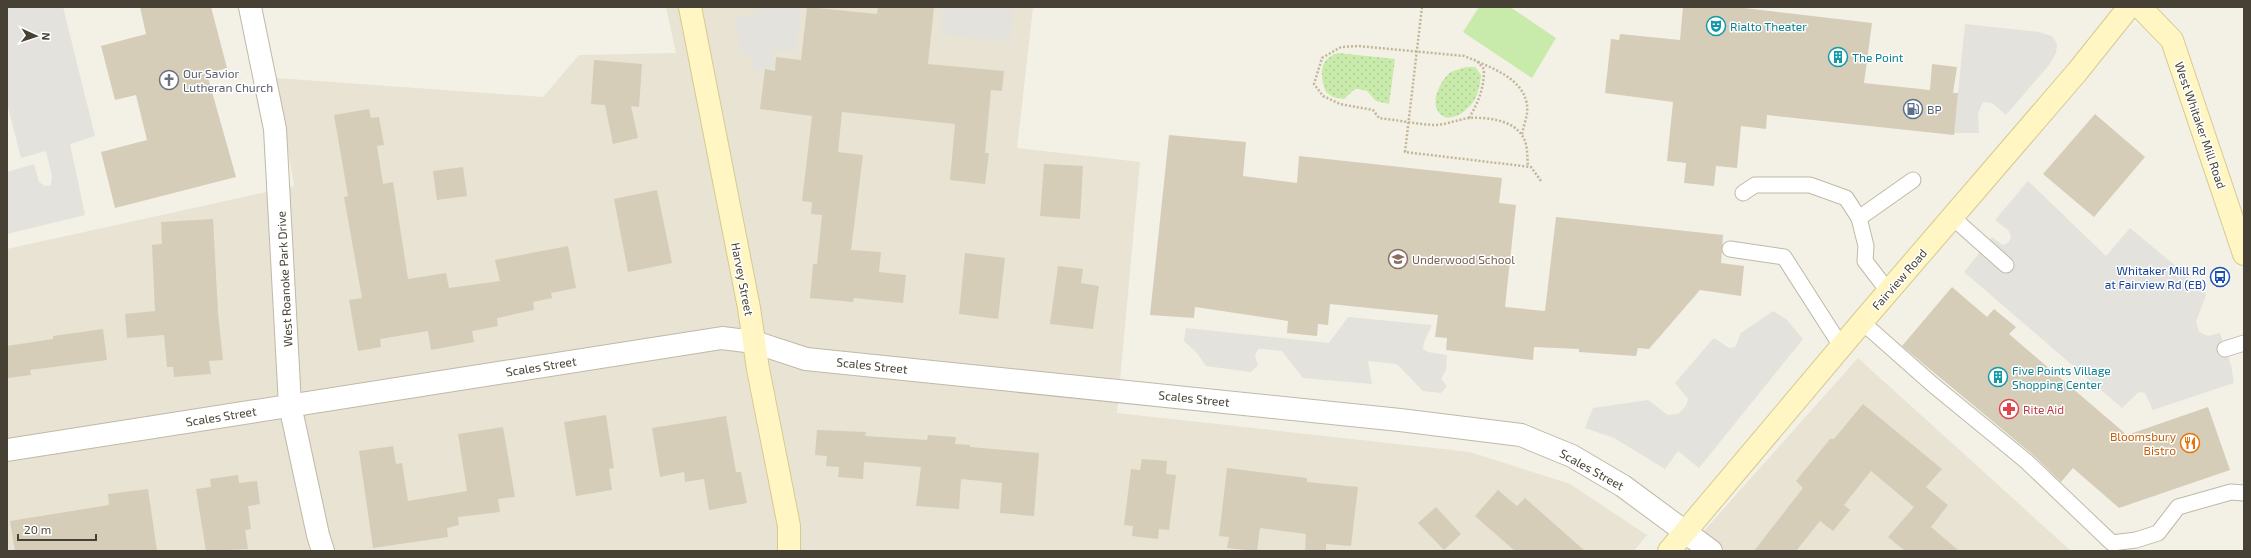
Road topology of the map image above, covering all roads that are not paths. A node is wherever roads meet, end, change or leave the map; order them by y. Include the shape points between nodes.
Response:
1 (250, 7) edge
2 (690, 7) edge
3 (2129, 7) edge
4 (2140, 7) edge
5 (1913, 180) dead end
6 (1743, 193) dead end
7 (1952, 217) junction
8 (1860, 218) junction
9 (1730, 249) dead end
10 (2244, 254) edge
11 (2006, 265) dead end
12 (1888, 291) junction
13 (1862, 322) junction
14 (754, 342) junction
15 (2244, 343) edge
16 (1842, 346) junction
17 (2225, 349) dead end
18 (290, 405) junction
19 (7, 450) edge
20 (2244, 493) edge
21 (1686, 531) junction
22 (323, 551) edge
23 (789, 551) edge
24 (1669, 551) edge
25 (1710, 551) edge

1 - 18 street, West Roanoke Park Drive via 275,129
2 - 14 street, Harvey Street
3 - 7 street, Fairview Road via 2073,78
4 - 10 street, West Whitaker Mill Road via 2172,40
5 - 8 lane
6 - 8 lane via 1755,185 1810,185 1846,198
7 - 11 lane
7 - 12 street, Fairview Road
8 - 12 lane via 1866,246 1865,261
9 - 16 lane via 1784,256
12 - 13 street, Fairview Road
13 - 16 street, Fairview Road
13 - 20 lane via 1932,384 2026,461 2112,543 2136,540 2158,533 2178,507 2231,492
14 - 18 street, Scales Street via 722,338
14 - 21 street, Scales Street via 806,358 1521,435 1572,456 1623,486
14 - 23 street, Harvey Street via 789,526
15 - 17 lane
16 - 21 street, Fairview Road
18 - 19 street, Scales Street
18 - 22 street, West Roanoke Park Drive
21 - 24 street, Fairview Road
21 - 25 street, Scales Street

